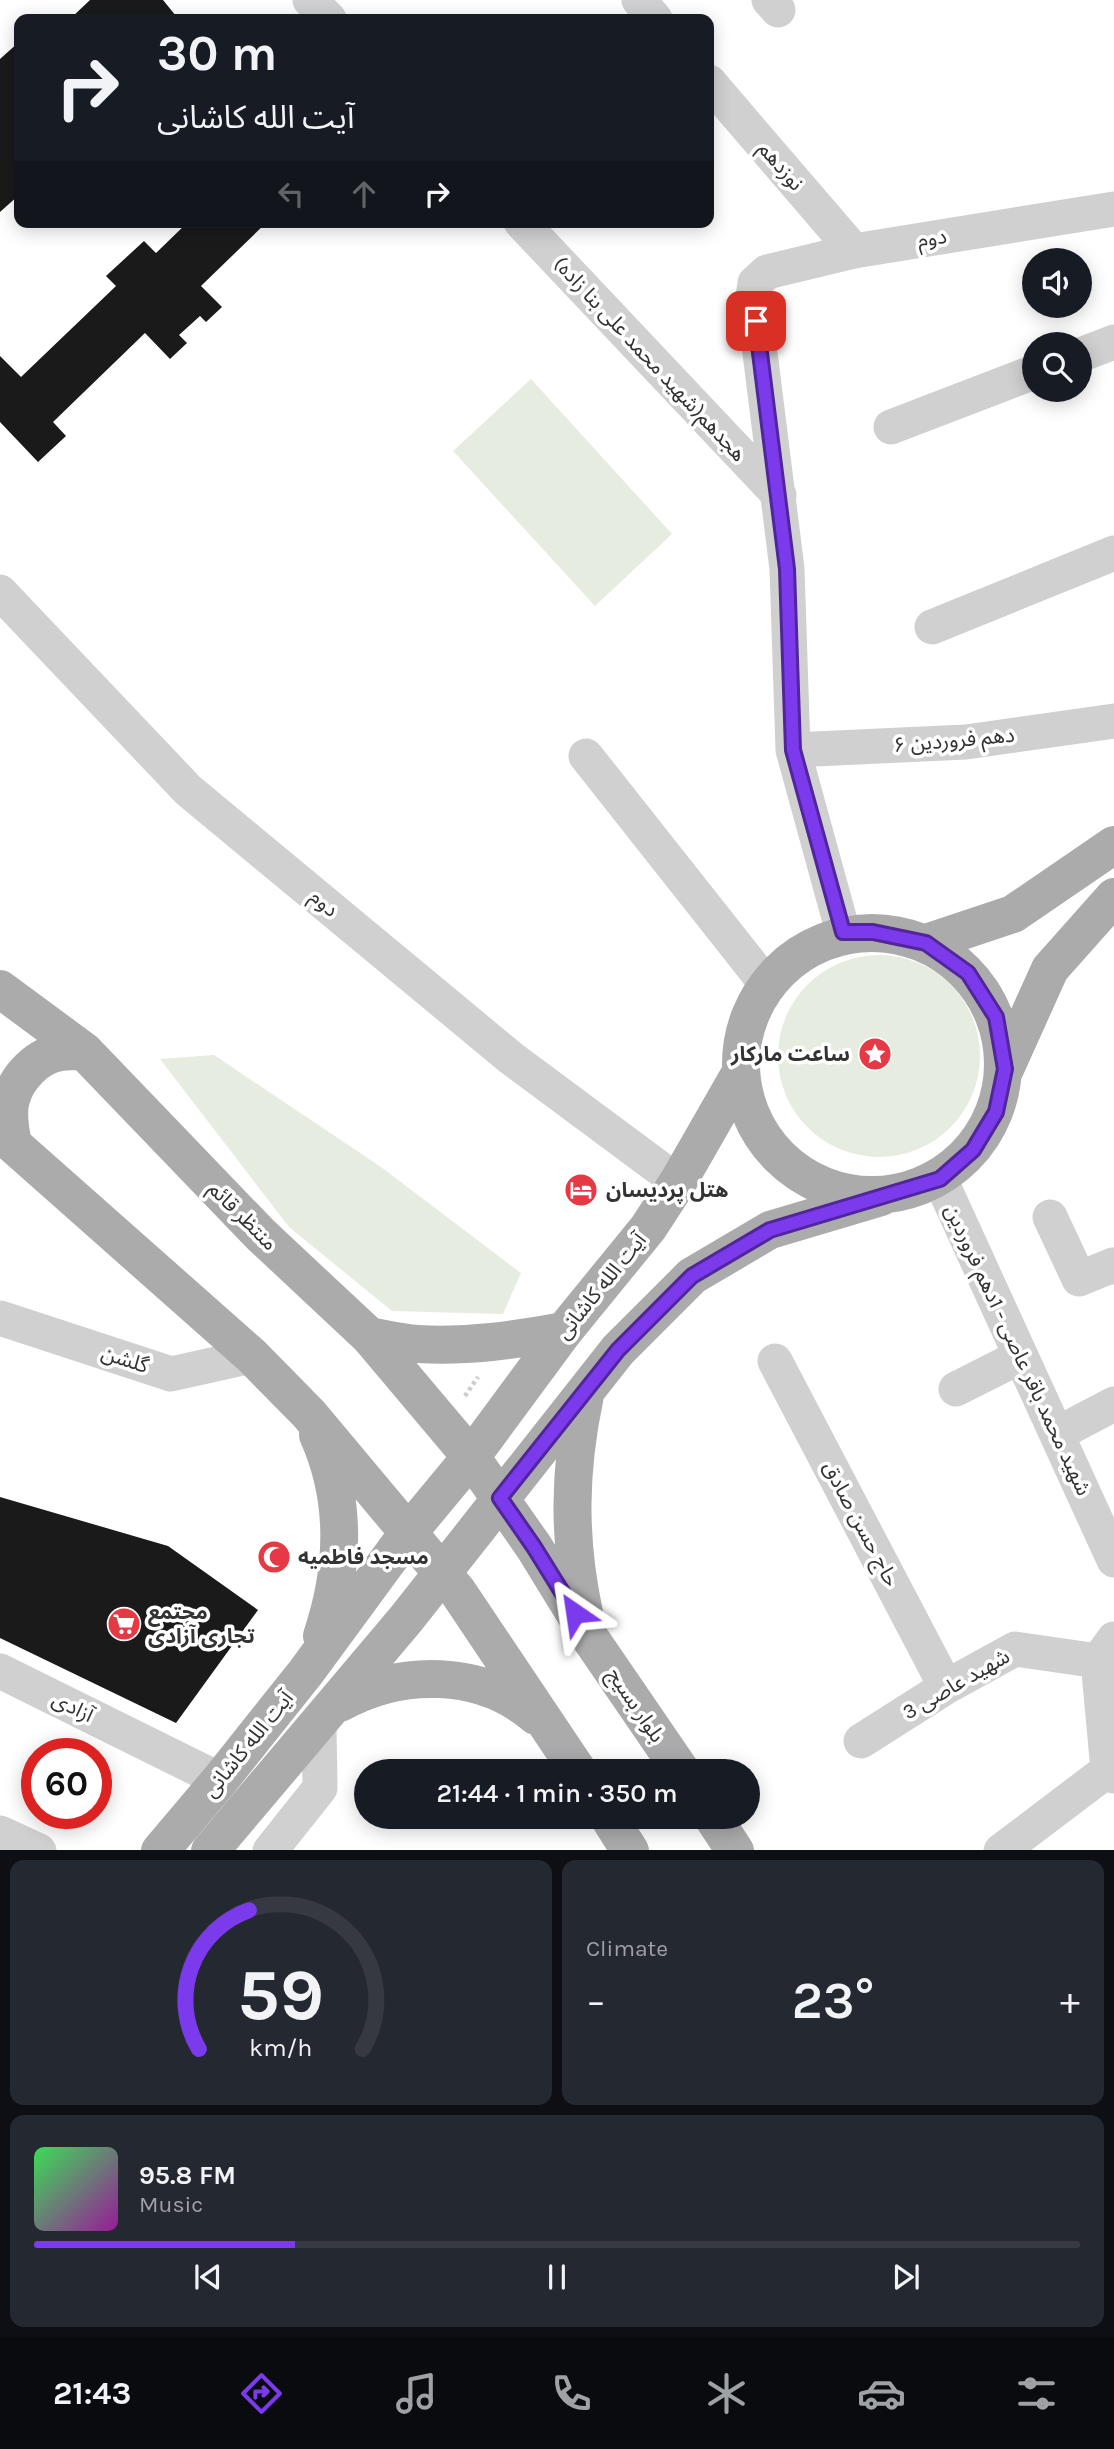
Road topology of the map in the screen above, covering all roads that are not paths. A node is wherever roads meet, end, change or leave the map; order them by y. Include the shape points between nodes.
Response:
1 (310, 0) edge
2 (639, 0) edge
3 (324, 14) edge
4 (651, 14) edge
5 (714, 88) edge
6 (1114, 209) edge
7 (532, 228) edge
8 (854, 251) junction
9 (1114, 342) edge
10 (1092, 350) edge
11 (1022, 377) edge
12 (891, 427) dead end
13 (779, 495) junction
14 (1114, 553) edge
15 (0, 592) edge
16 (932, 627) dead end
17 (1114, 721) edge
18 (793, 750) junction
19 (586, 756) dead end
20 (1114, 845) edge
21 (1114, 897) edge
22 (843, 932) junction
23 (926, 943) junction
24 (766, 985) junction
25 (0, 989) edge
26 (84, 1051) junction
27 (1005, 1069) junction
28 (741, 1072) junction
29 (7, 1139) edge
30 (940, 1179) junction
31 (678, 1182) junction
32 (881, 1197) junction
33 (1050, 1217) dead end
34 (1114, 1267) edge
35 (0, 1318) edge
36 (564, 1331) junction
37 (369, 1336) junction
38 (252, 1356) junction
39 (1021, 1356) junction
40 (775, 1361) dead end
41 (956, 1389) dead end
42 (585, 1392) junction
43 (1114, 1404) edge
44 (309, 1414) junction
45 (1057, 1434) junction
46 (471, 1457) junction
47 (500, 1498) junction
48 (408, 1533) junction
49 (1114, 1560) edge
50 (443, 1573) junction
51 (588, 1635) junction
52 (1106, 1650) edge
53 (0, 1671) edge
54 (306, 1672) junction
55 (946, 1687) junction
56 (326, 1715) junction
57 (550, 1727) junction
58 (861, 1741) dead end
59 (571, 1759) edge
60 (673, 1759) edge
61 (1111, 1773) edge
62 (220, 1780) junction
63 (616, 1829) edge
64 (721, 1829) edge
65 (0, 1833) edge
66 (39, 1850) edge
67 (160, 1850) edge
68 (210, 1850) edge
69 (270, 1850) edge
70 (630, 1850) edge
71 (735, 1850) edge
72 (1001, 1850) edge

1 - 3 street
2 - 4 street
5 - 8 street, نوزدهم
6 - 8 street, دوم
7 - 13 street, هجدهم(شهید محمد علی بنا زاده)
8 - 13 street, دوم via 766,272 755,283 752,296
9 - 10 street
11 - 12 street
13 - 18 street via 787,569
14 - 16 street
15 - 31 street, دوم via 188,790 511,1058
17 - 18 street, دهم فروردین ۶ via 966,742
18 - 22 street
19 - 24 street
20 - 23 main road via 1013,914
21 - 27 main road via 1050,968
22 - 23 main road via 873,932
22 - 24 main road via 799,954
23 - 27 main road via 968,973 996,1017
24 - 28 main road via 746,1027
25 - 26 main road, منتظر قائم
26 - 29 main road via 60,1052 38,1061 20,1078 10,1101
26 - 37 main road, منتظر قائم via 261,1235
27 - 30 main road via 996,1112 985,1131 973,1150
28 - 31 main road, آیت الله کاشانی
28 - 32 main road via 754,1122 785,1164 830,1190
29 - 38 main road
30 - 32 main road
30 - 39 street, شهید محمد باقر عاصی - 1دهم فروردین
31 - 36 main road, آیت الله کاشانی via 648,1227
32 - 42 main road via 770,1230 692,1276 618,1350
33 - 34 street via 1079,1279
35 - 38 street, گلشن via 171,1374
36 - 37 main road via 503,1342 416,1344
36 - 46 main road, آیت الله کاشانی
37 - 46 main road, منتظر قائم
38 - 44 main road
39 - 41 street
39 - 45 street, شهید محمد باقر عاصی - 1دهم فروردین
40 - 55 street, حاج حسن صادق
42 - 47 main road
42 - 51 main road via 571,1510 576,1573
43 - 45 street
44 - 48 main road
44 - 54 main road via 332,1473 340,1536 332,1606
45 - 49 street, شهید محمد باقر عاصی - 1دهم فروردین
46 - 47 main road, منتظر قائم
46 - 48 main road, آیت الله کاشانی
47 - 50 main road, آیت الله کاشانی
47 - 51 main road, بلوار بسیج
48 - 50 main road
48 - 54 main road, آیت الله کاشانی
50 - 56 main road, آیت الله کاشانی
50 - 57 main road
51 - 60 main road, بلوار بسیج
52 - 55 street, 3 شهید عاصی via 1015,1649
52 - 61 street
53 - 62 street, آزادی
54 - 62 main road, آیت الله کاشانی
55 - 58 street, 3 شهید عاصی
56 - 57 main road via 357,1693 384,1684 440,1678 488,1688
56 - 68 main road, آیت الله کاشانی
56 - 69 street via 320,1788
57 - 59 main road
61 - 72 street
62 - 67 main road, آیت الله کاشانی
63 - 70 main road
64 - 71 main road
65 - 66 street

